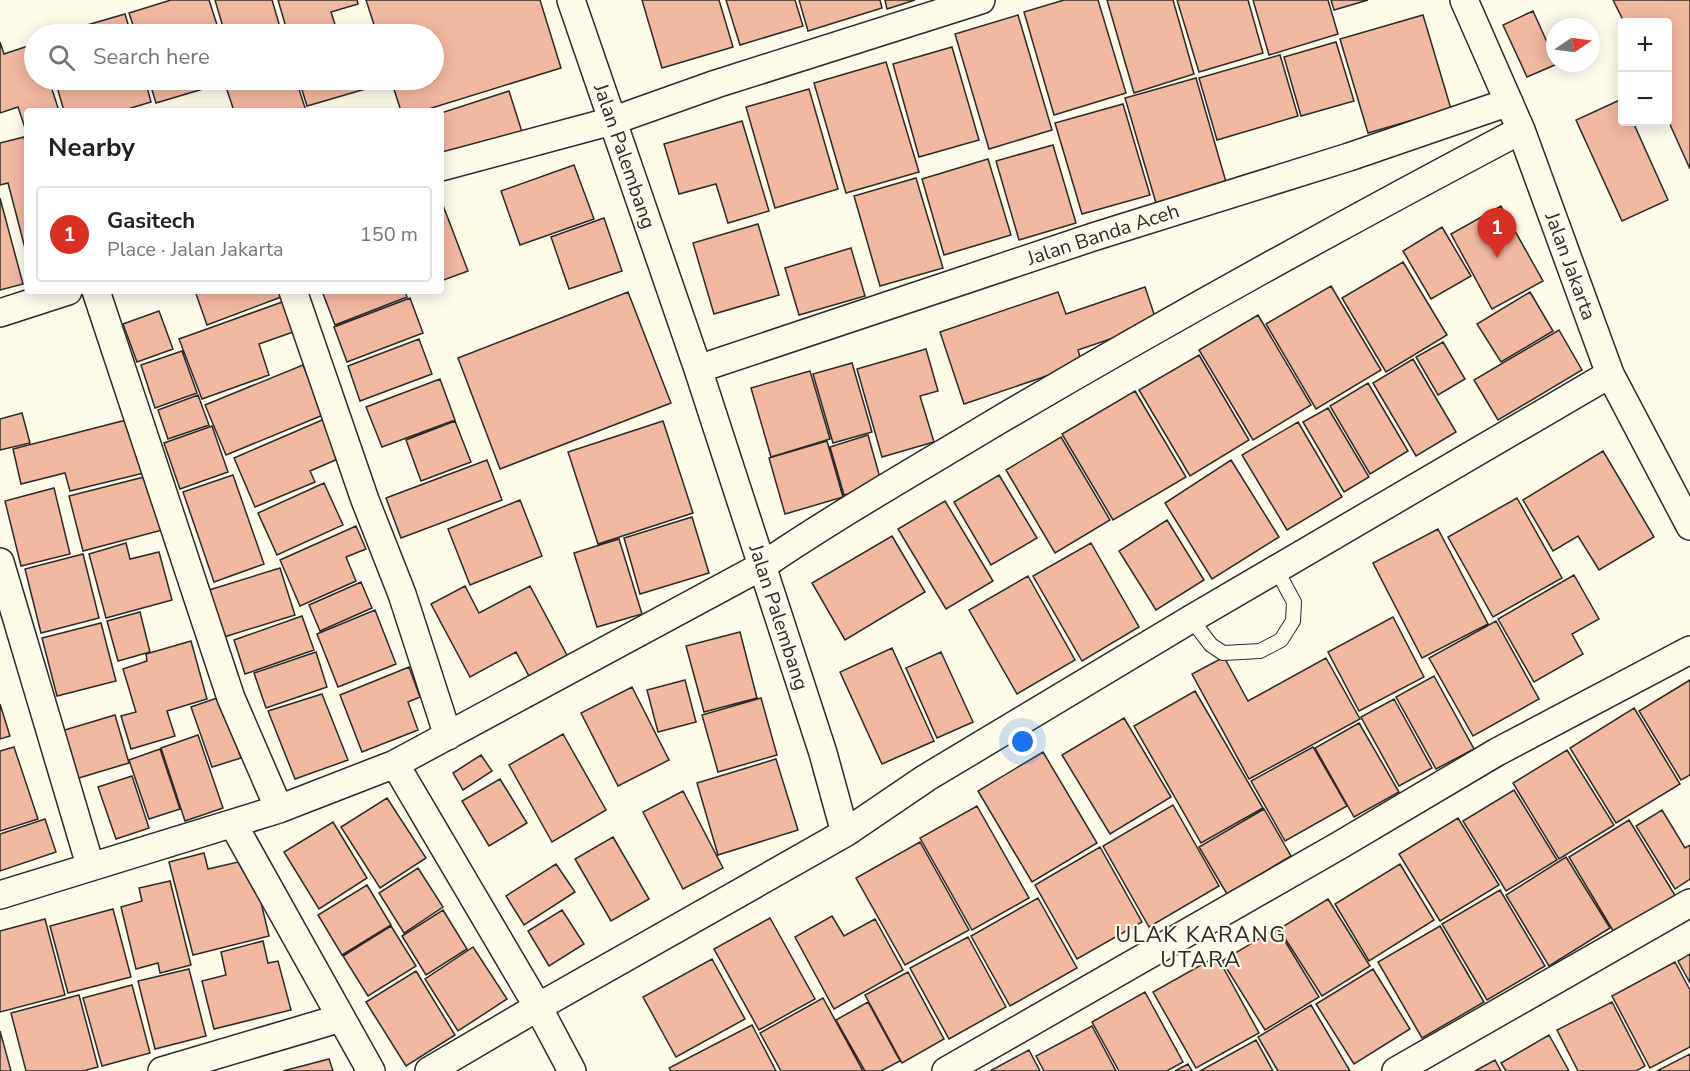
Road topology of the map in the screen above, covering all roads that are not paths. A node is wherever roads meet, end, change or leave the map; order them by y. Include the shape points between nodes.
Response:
1 (571, 0) edge
2 (981, 0) edge
3 (1464, 0) edge
4 (1509, 102) junction
5 (612, 121) junction
6 (1521, 129) junction
7 (444, 166) edge
8 (59, 294) edge
9 (97, 294) edge
10 (294, 294) edge
11 (0, 313) edge
12 (698, 369) junction
13 (1610, 374) junction
14 (1690, 526) edge
15 (0, 562) edge
16 (762, 566) junction
17 (1276, 569) junction
18 (1191, 619) junction
19 (1690, 650) edge
20 (448, 736) junction
21 (395, 764) junction
22 (279, 809) junction
23 (232, 824) junction
24 (844, 833) junction
25 (90, 865) junction
26 (0, 895) edge
27 (1690, 903) edge
28 (538, 1007) junction
29 (341, 1018) junction
30 (162, 1071) edge
31 (371, 1071) edge
32 (429, 1071) edge
33 (572, 1071) edge
34 (946, 1071) edge
35 (1396, 1071) edge

1 - 5 street, Jalan Palembang
2 - 5 street
3 - 4 street, Jalan Jakarta
4 - 6 street, Jalan Jakarta
4 - 12 street, Jalan Banda Aceh
5 - 7 street
5 - 12 street, Jalan Palembang
6 - 13 street, Jalan Jakarta
6 - 16 street via 1080,372 818,528
8 - 11 street
9 - 22 street via 231,698
10 - 20 street via 402,594
12 - 16 street, Jalan Palembang
13 - 14 street, Jalan Jakarta
13 - 17 street
15 - 25 street
16 - 20 street
16 - 24 street, Jalan Palembang via 823,753
17 - 18 street
17 - 18 lane via 1294,602 1293,621 1281,640 1260,651 1223,653 1211,645
18 - 24 street via 926,778
19 - 34 street via 1497,752
20 - 21 street
21 - 22 street
21 - 28 street
22 - 23 street
23 - 25 street
23 - 29 street
24 - 28 street
25 - 26 street
27 - 35 street
28 - 32 street
28 - 33 street
29 - 30 street
29 - 31 street

